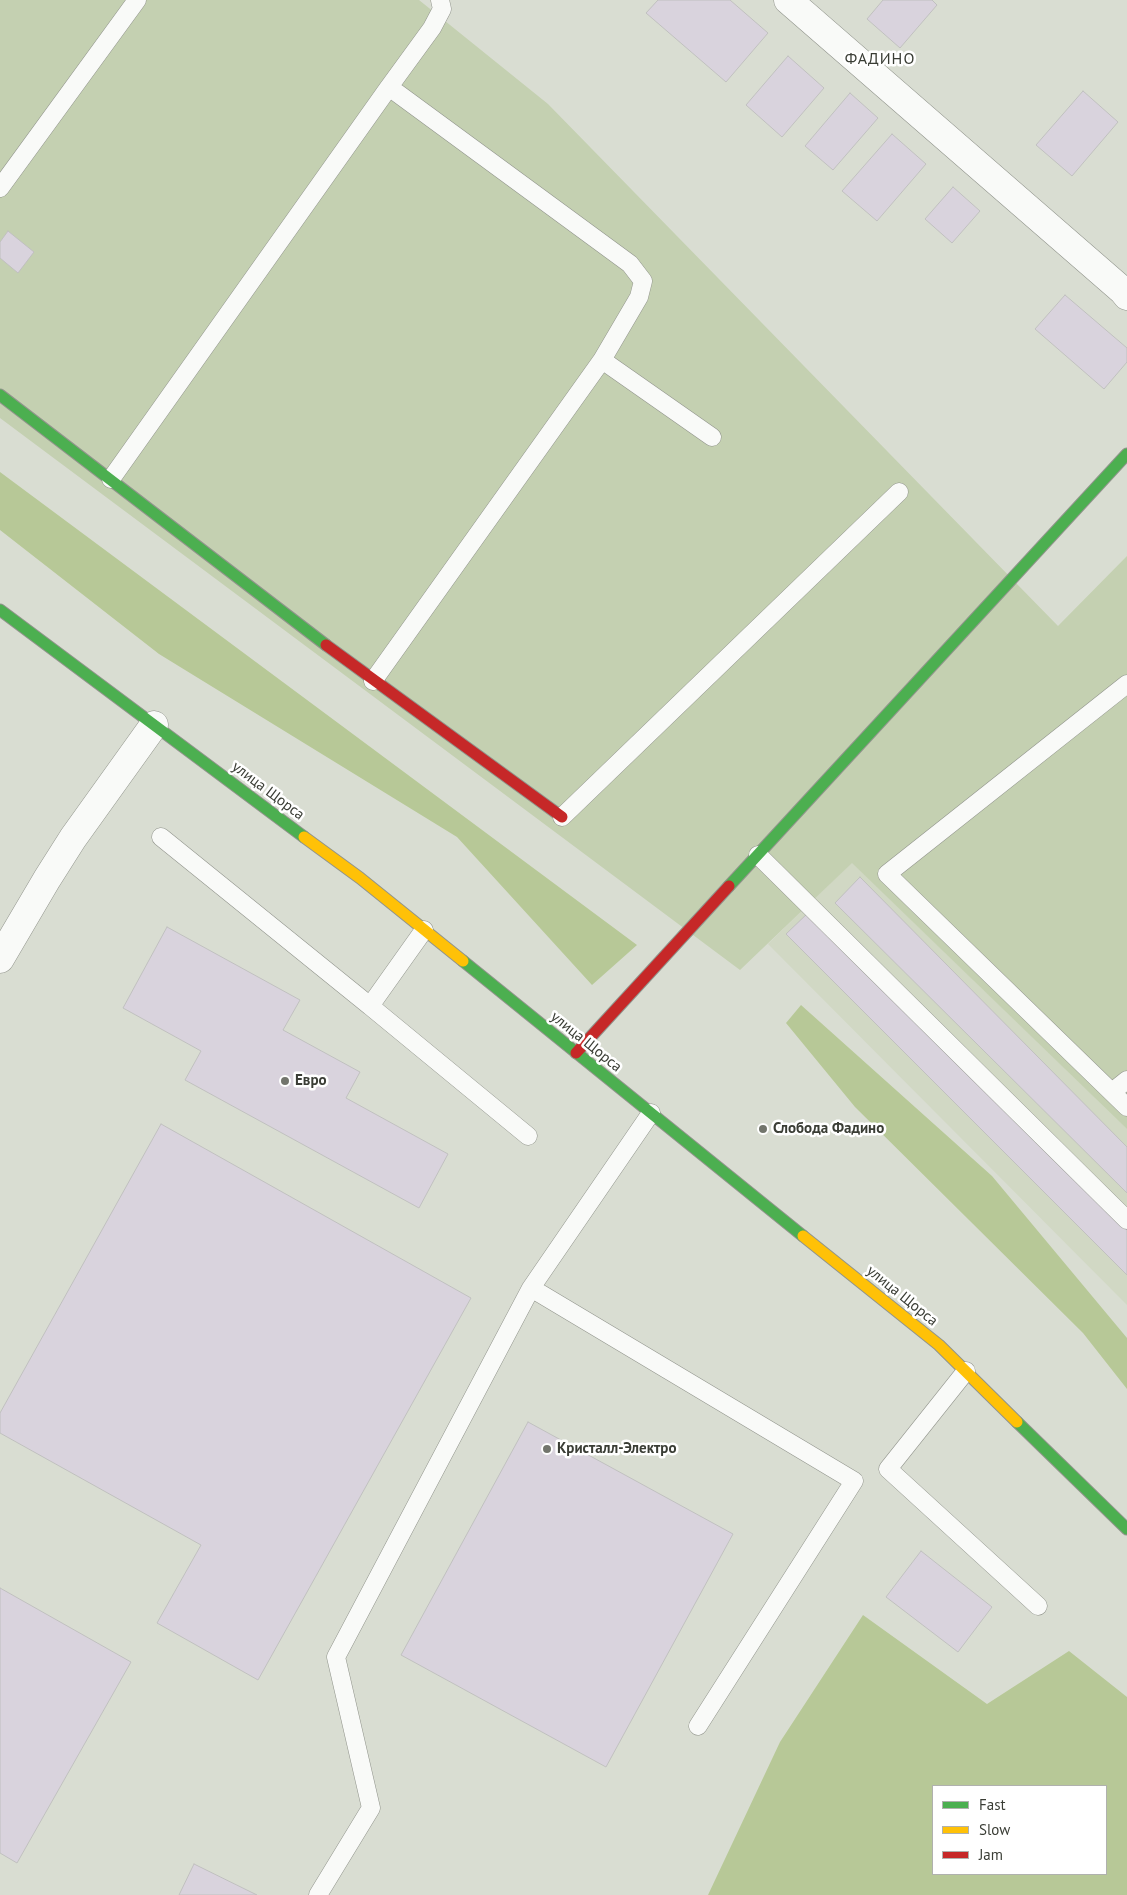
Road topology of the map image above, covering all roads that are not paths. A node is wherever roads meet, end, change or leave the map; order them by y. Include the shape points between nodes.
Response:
1 (137, 0) edge
2 (440, 0) edge
3 (788, 0) edge
4 (389, 86) junction
5 (0, 188) edge
6 (1127, 296) edge
7 (602, 360) junction
8 (0, 395) edge
9 (712, 437) dead end
10 (1127, 454) edge
11 (111, 479) junction
12 (899, 492) dead end
13 (0, 610) edge
14 (373, 681) junction
15 (1127, 684) edge
16 (154, 725) junction
17 (562, 817) joint
18 (161, 837) dead end
19 (758, 855) junction
20 (424, 930) junction
21 (0, 959) edge
22 (370, 1006) junction
23 (576, 1053) junction
24 (1127, 1080) edge
25 (1112, 1092) junction
26 (1127, 1107) edge
27 (651, 1113) junction
28 (528, 1136) dead end
29 (1127, 1220) edge
30 (531, 1288) junction
31 (966, 1371) junction
32 (1127, 1529) edge
33 (1038, 1606) dead end
34 (698, 1726) dead end
35 (318, 1895) edge

1 - 5 lane
2 - 4 lane via 442,9 432,28
3 - 6 street
4 - 7 lane via 630,264 643,281 639,297
4 - 11 lane
7 - 9 lane
7 - 14 lane
8 - 11 street
10 - 19 street
11 - 14 street
12 - 17 lane
13 - 16 street, улица Щорса
14 - 17 street
15 - 25 lane via 887,874
16 - 20 street, улица Щорса via 360,878
16 - 21 street via 73,838
18 - 22 lane
19 - 23 street
19 - 29 lane
20 - 22 lane
20 - 23 street, улица Щорса
22 - 28 lane
23 - 27 street, улица Щорса
24 - 25 lane
25 - 26 lane
27 - 30 lane
27 - 31 street, улица Щорса via 939,1345
30 - 34 lane via 854,1481
30 - 35 lane via 336,1657 371,1808
31 - 32 street, улица Щорса
31 - 33 lane via 888,1469

